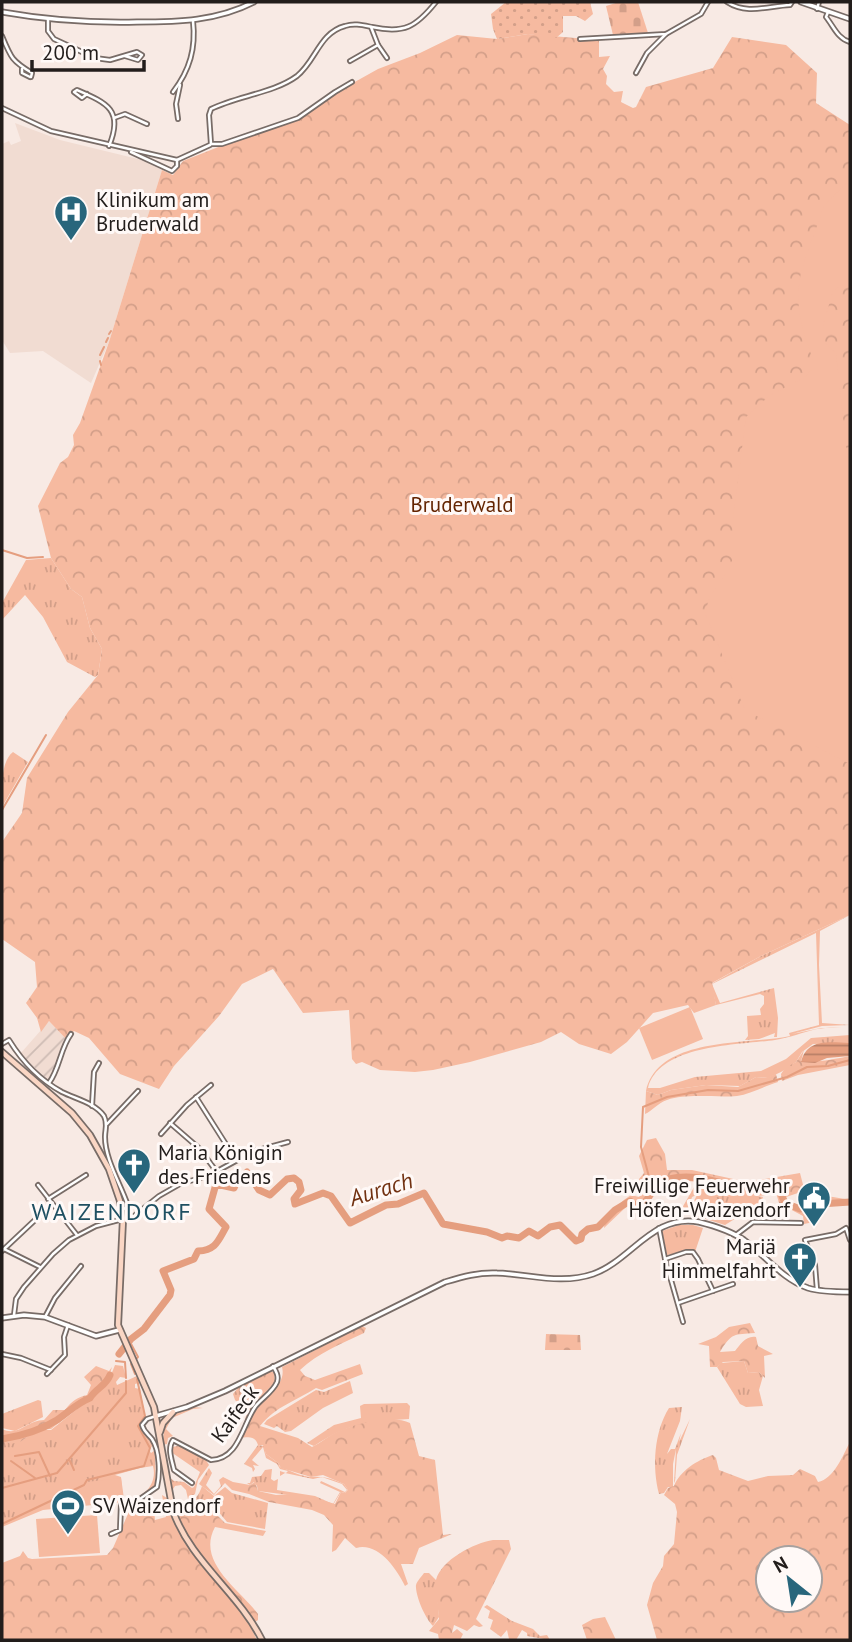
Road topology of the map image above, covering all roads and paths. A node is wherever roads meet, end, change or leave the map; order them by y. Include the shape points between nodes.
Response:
1 (254, 2) edge
2 (436, 2) edge
3 (708, 2) edge
4 (727, 2) edge
5 (792, 2) edge
6 (800, 2) edge
7 (820, 2) edge
8 (817, 9) junction
9 (2, 12) edge
10 (828, 12) junction
11 (850, 19) edge
12 (48, 20) junction
13 (193, 21) junction
14 (371, 27) junction
15 (666, 34) junction
16 (2, 39) edge
17 (580, 39) dead end
18 (850, 42) edge
19 (378, 45) junction
20 (125, 56) dead end
21 (387, 58) dead end
22 (350, 61) dead end
23 (22, 69) dead end
24 (636, 73) dead end
25 (352, 82) dead end
26 (180, 83) junction
27 (173, 92) dead end
28 (87, 94) dead end
29 (2, 108) edge
30 (114, 118) junction
31 (178, 119) dead end
32 (147, 124) dead end
33 (211, 144) junction
34 (109, 146) junction
35 (125, 149) junction
36 (177, 160) junction
37 (71, 1034) dead end
38 (2, 1044) edge
39 (2, 1052) edge
40 (99, 1063) dead end
41 (49, 1083) junction
42 (211, 1085) dead end
43 (138, 1091) dead end
44 (195, 1097) junction
45 (92, 1106) junction
46 (170, 1123) junction
47 (107, 1124) junction
48 (160, 1134) dead end
49 (288, 1142) dead end
50 (236, 1160) junction
51 (217, 1172) junction
52 (86, 1175) dead end
53 (38, 1185) dead end
54 (48, 1199) junction
55 (51, 1204) junction
56 (122, 1210) junction
57 (123, 1219) junction
58 (801, 1223) dead end
59 (657, 1229) junction
60 (77, 1235) junction
61 (736, 1235) junction
62 (850, 1240) edge
63 (3, 1250) edge
64 (665, 1259) junction
65 (81, 1266) dead end
66 (40, 1267) junction
67 (733, 1284) dead end
68 (817, 1290) junction
69 (713, 1291) junction
70 (850, 1292) edge
71 (678, 1303) junction
72 (14, 1315) junction
73 (45, 1317) junction
74 (2, 1318) edge
75 (683, 1322) dead end
76 (68, 1325) junction
77 (119, 1330) junction
78 (2, 1354) edge
79 (273, 1366) junction
80 (51, 1370) junction
81 (47, 1374) dead end
82 (173, 1412) junction
83 (156, 1416) junction
84 (160, 1436) junction
85 (192, 1483) dead end
86 (111, 1534) dead end
87 (262, 1640) edge

1 - 13 street via 221,16
2 - 14 street via 418,22 402,30
3 - 15 street via 701,14
4 - 5 street via 753,10
6 - 8 street
7 - 8 street
8 - 10 street
9 - 12 street
10 - 11 street
10 - 18 street via 826,17 841,38
12 - 13 street
12 - 20 street via 51,35 60,43 101,60
13 - 26 street via 192,55
14 - 19 street
14 - 33 street via 335,29 292,79 211,109
15 - 17 street
15 - 24 street
16 - 23 street
19 - 21 street
19 - 22 street
25 - 33 street via 295,119
26 - 27 street
26 - 31 street
28 - 30 street via 104,102
29 - 34 street via 49,130
30 - 32 street via 125,114
30 - 34 street
33 - 36 street
34 - 35 street
35 - 36 street
35 - 36 street via 171,171
37 - 41 street
38 - 41 street via 9,1040 24,1062
39 - 56 main road via 84,1127 108,1168
40 - 45 street
41 - 45 street
42 - 44 street
43 - 47 street
44 - 46 street
44 - 50 street
45 - 47 street
46 - 48 street
46 - 51 street via 200,1149
47 - 56 street via 106,1147 127,1205
49 - 50 street
50 - 51 street
51 - 57 street via 172,1188 138,1214
52 - 54 street
53 - 54 street
54 - 55 street
55 - 60 street
55 - 63 street
56 - 57 main road
57 - 60 street
57 - 77 main road
58 - 61 street via 753,1222
59 - 61 street via 688,1221
59 - 64 street
59 - 79 street via 615,1262 585,1276 557,1279 484,1273 445,1282
60 - 66 street
61 - 68 street via 783,1274
62 - 68 street via 846,1228 805,1240 815,1265
63 - 66 street
64 - 69 street via 693,1252
64 - 71 street
65 - 73 street
66 - 72 street via 16,1299
67 - 69 street
68 - 70 street
69 - 71 street
71 - 75 street
72 - 73 street
72 - 74 street
73 - 76 street
76 - 77 street via 96,1336
76 - 80 street via 65,1355
77 - 83 main road
78 - 80 street
79 - 82 street
79 - 85 street, Kaifeck via 276,1382 229,1454 211,1460 179,1441 170,1443 174,1470
80 - 81 street
82 - 83 street
82 - 84 main road via 163,1423
83 - 84 main road
83 - 86 street via 142,1425 157,1452 157,1487 137,1501 121,1504 120,1530
84 - 87 main road via 167,1489 179,1528 195,1554 239,1603

